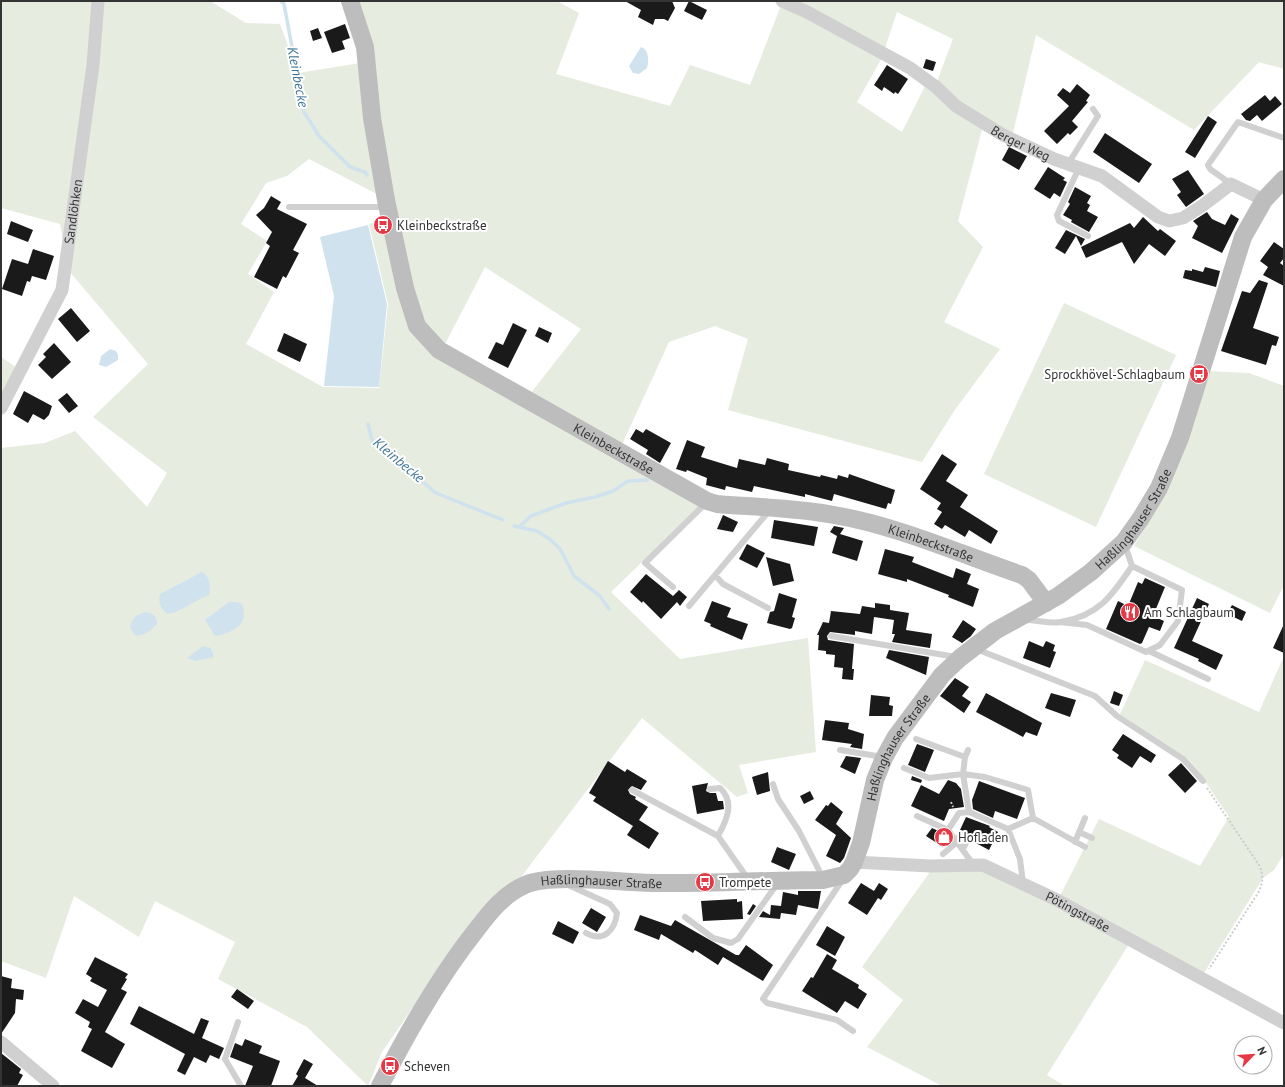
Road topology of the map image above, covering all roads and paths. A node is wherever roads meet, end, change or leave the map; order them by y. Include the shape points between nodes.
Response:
1 (98, 1) edge
2 (350, 1) edge
3 (782, 1) edge
4 (1093, 109) dead end
5 (1284, 138) edge
6 (1074, 166) junction
7 (1284, 179) edge
8 (1231, 184) junction
9 (1264, 200) junction
10 (289, 206) dead end
11 (387, 207) junction
12 (1088, 236) dead end
13 (1, 408) edge
14 (707, 501) junction
15 (771, 508) junction
16 (1124, 542) junction
17 (1132, 566) junction
18 (715, 575) junction
19 (673, 587) dead end
20 (1046, 603) junction
21 (689, 606) dead end
22 (768, 608) dead end
23 (1016, 619) junction
24 (1060, 622) junction
25 (831, 636) dead end
26 (1149, 651) junction
27 (966, 653) junction
28 (1208, 679) dead end
29 (916, 738) dead end
30 (840, 750) dead end
31 (968, 750) dead end
32 (884, 758) junction
33 (965, 758) junction
34 (904, 768) dead end
35 (963, 774) junction
36 (1203, 781) joint
37 (773, 784) dead end
38 (710, 789) dead end
39 (632, 790) dead end
40 (969, 812) junction
41 (917, 816) dead end
42 (1033, 818) junction
43 (1085, 818) dead end
44 (1008, 829) junction
45 (948, 830) junction
46 (1079, 832) junction
47 (960, 834) dead end
48 (718, 836) junction
49 (1092, 838) dead end
50 (968, 839) dead end
51 (957, 842) junction
52 (1075, 842) junction
53 (1085, 847) dead end
54 (963, 848) junction
55 (943, 854) dead end
56 (852, 866) junction
57 (974, 866) junction
58 (558, 880) junction
59 (823, 880) junction
60 (750, 881) junction
61 (779, 881) junction
62 (1023, 884) junction
63 (684, 917) dead end
64 (586, 933) dead end
65 (1203, 979) junction
66 (238, 1022) dead end
67 (1284, 1023) edge
68 (853, 1031) dead end
69 (1, 1042) edge
70 (53, 1086) edge
71 (241, 1086) edge
72 (380, 1086) edge

1 - 13 street, Sandlöhken via 93,65 62,290
2 - 11 main road, Kleinbeckstraße via 365,47 372,118
3 - 6 street, Berger Weg via 910,68 956,106 1003,135
4 - 6 lane via 1098,116
5 - 8 lane via 1238,122 1208,165
6 - 8 street, Berger Weg via 1111,182 1158,217 1169,221 1183,218
6 - 12 lane via 1057,215 1059,220
7 - 9 main road, Haßlinghauser Straße
8 - 9 street
9 - 16 main road, Haßlinghauser Straße via 1243,237 1180,438 1159,488
10 - 11 lane
11 - 14 main road, Kleinbeckstraße via 405,288 417,326 439,350
14 - 15 main road, Kleinbeckstraße
14 - 19 lane via 645,563
15 - 18 lane
15 - 20 main road, Kleinbeckstraße via 835,515 912,536 1022,575 1029,580
16 - 17 lane
16 - 20 main road, Haßlinghauser Straße via 1091,572
17 - 24 lane via 1114,593 1100,607
17 - 26 lane via 1182,590 1178,621 1160,645
18 - 21 lane
18 - 22 lane via 724,584
20 - 23 main road, Haßlinghauser Straße
23 - 24 lane
23 - 27 main road, Haßlinghauser Straße
24 - 26 lane via 1087,625 1146,652
25 - 27 lane
26 - 28 lane
27 - 32 main road, Haßlinghauser Straße via 942,675 927,694 895,738
27 - 36 lane via 1095,696 1118,716 1182,759
29 - 33 lane
30 - 32 lane
31 - 33 lane
32 - 56 main road, Haßlinghauser Straße via 875,780 861,843
33 - 35 lane
34 - 35 lane via 929,778
35 - 40 lane
35 - 42 lane via 985,777 1028,790
36 - 65 path via 1260,865 1263,878 1258,893
37 - 59 lane via 778,799 805,841
38 - 48 lane via 720,788 725,792 728,802 729,810
39 - 48 lane
40 - 44 lane
40 - 45 lane via 959,813
41 - 45 lane
42 - 44 lane
42 - 52 lane
43 - 46 lane
44 - 62 lane via 1020,859
45 - 51 lane
46 - 49 lane
46 - 52 lane
47 - 51 lane
48 - 60 lane
50 - 54 lane
51 - 54 lane
51 - 55 lane
52 - 53 lane
54 - 57 lane
56 - 57 street, Pötingstraße
56 - 59 main road, Haßlinghauser Straße via 844,875
56 - 68 lane via 763,999 767,1003 837,1020
57 - 62 street, Pötingstraße via 983,865
58 - 60 main road, Haßlinghauser Straße via 654,884
58 - 64 lane via 610,904 617,914 615,926 607,934 592,936
58 - 72 main road, Haßlinghauser Straße via 525,885 502,899 491,911 429,996
59 - 61 main road, Haßlinghauser Straße
60 - 61 main road, Haßlinghauser Straße
61 - 63 lane via 738,939 731,943 713,938
62 - 65 street, Pötingstraße via 1055,898
65 - 67 street, Pötingstraße
66 - 71 lane via 225,1059
69 - 70 street

